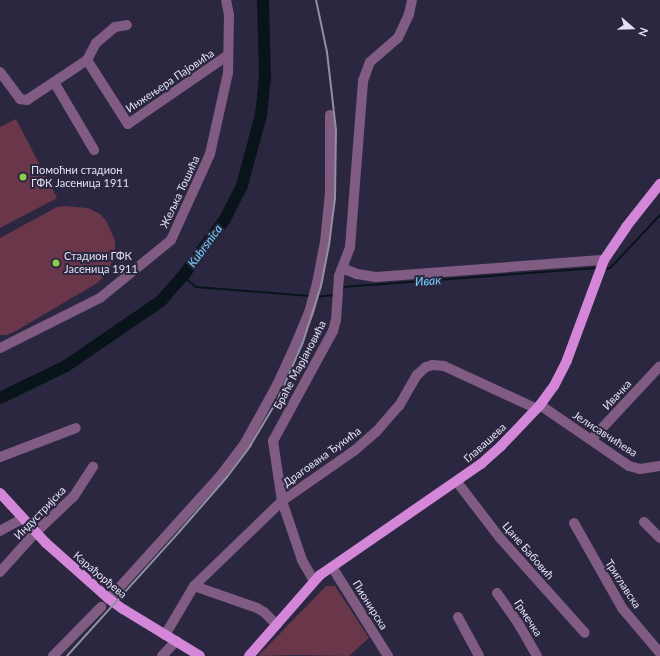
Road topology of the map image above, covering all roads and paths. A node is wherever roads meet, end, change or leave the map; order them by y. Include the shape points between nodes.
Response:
1 (226, 0) edge
2 (412, 0) edge
3 (127, 25) dead end
4 (228, 55) junction
5 (87, 60) junction
6 (0, 72) edge
7 (54, 82) junction
8 (330, 115) dead end
9 (94, 150) dead end
10 (660, 184) edge
11 (603, 262) junction
12 (342, 268) junction
13 (0, 348) edge
14 (660, 366) edge
15 (538, 407) junction
16 (76, 428) dead end
17 (591, 440) junction
18 (0, 457) edge
19 (660, 466) edge
20 (93, 467) dead end
21 (457, 482) junction
22 (0, 493) edge
23 (282, 501) junction
24 (22, 519) junction
25 (644, 522) dead end
26 (574, 523) dead end
27 (0, 531) edge
28 (36, 533) junction
29 (660, 538) edge
30 (332, 567) junction
31 (0, 572) edge
32 (314, 581) junction
33 (194, 586) junction
34 (497, 593) dead end
35 (109, 599) junction
36 (101, 607) dead end
37 (458, 617) dead end
38 (277, 625) junction
39 (585, 633) dead end
40 (165, 635) junction
41 (176, 642) junction
42 (660, 654) edge
43 (53, 656) edge
44 (162, 656) edge
45 (200, 656) edge
46 (249, 656) edge
47 (388, 656) edge
48 (479, 656) edge
49 (537, 656) edge

1 - 4 street, Жељка Тошића via 229,15
2 - 12 street, Браће Марјановића via 409,14 398,38 370,62 363,81 350,247
3 - 5 street via 115,27 96,43
4 - 5 street, Инжењера Пајовића via 128,124
4 - 13 street, Жељка Тошића via 228,72 210,154 171,240 100,298
5 - 7 street
6 - 7 street via 23,100 27,100
7 - 9 street
8 - 35 street, Браће Марјановића via 330,193 325,242 317,283 309,313 277,385 244,445 221,475
10 - 11 main road, Главашева via 626,227
11 - 12 street via 376,276 357,274
11 - 15 main road, Главашева via 567,360 554,386
12 - 23 street, Браће Марјановића via 333,331 273,441
14 - 17 street, Ивачка
15 - 17 street, Јелисавчићева
15 - 21 main road, Главашева via 494,453
15 - 23 street, Драгована Ђукића via 444,366 426,367 417,375 399,406 376,432 355,450
16 - 18 street
17 - 19 street, Јелисавчићева via 629,466 640,469
20 - 28 street, Индустријска via 74,496
21 - 30 main road, Главашева
21 - 39 street, Цане Бабовић via 500,538
22 - 24 main road, Карађорђева
23 - 32 street, Браће Марјановића via 302,560
23 - 33 street, Драгована Ђукића
24 - 27 street
24 - 28 main road, Карађорђева
25 - 29 street
26 - 42 street, Триглавска via 622,608
28 - 31 street, Индустријска
28 - 35 main road, Карађорђева
30 - 32 main road, Главашева
30 - 47 street, Пионирска
32 - 38 main road, Главашева
33 - 38 street via 257,608
33 - 40 street, Драгована Ђукића
34 - 49 street, Грмечка
35 - 40 main road, Карађорђева
36 - 43 street
37 - 48 street
38 - 46 main road, Главашева
40 - 41 main road, Карађорђева
41 - 44 street
41 - 45 main road, Карађорђева

